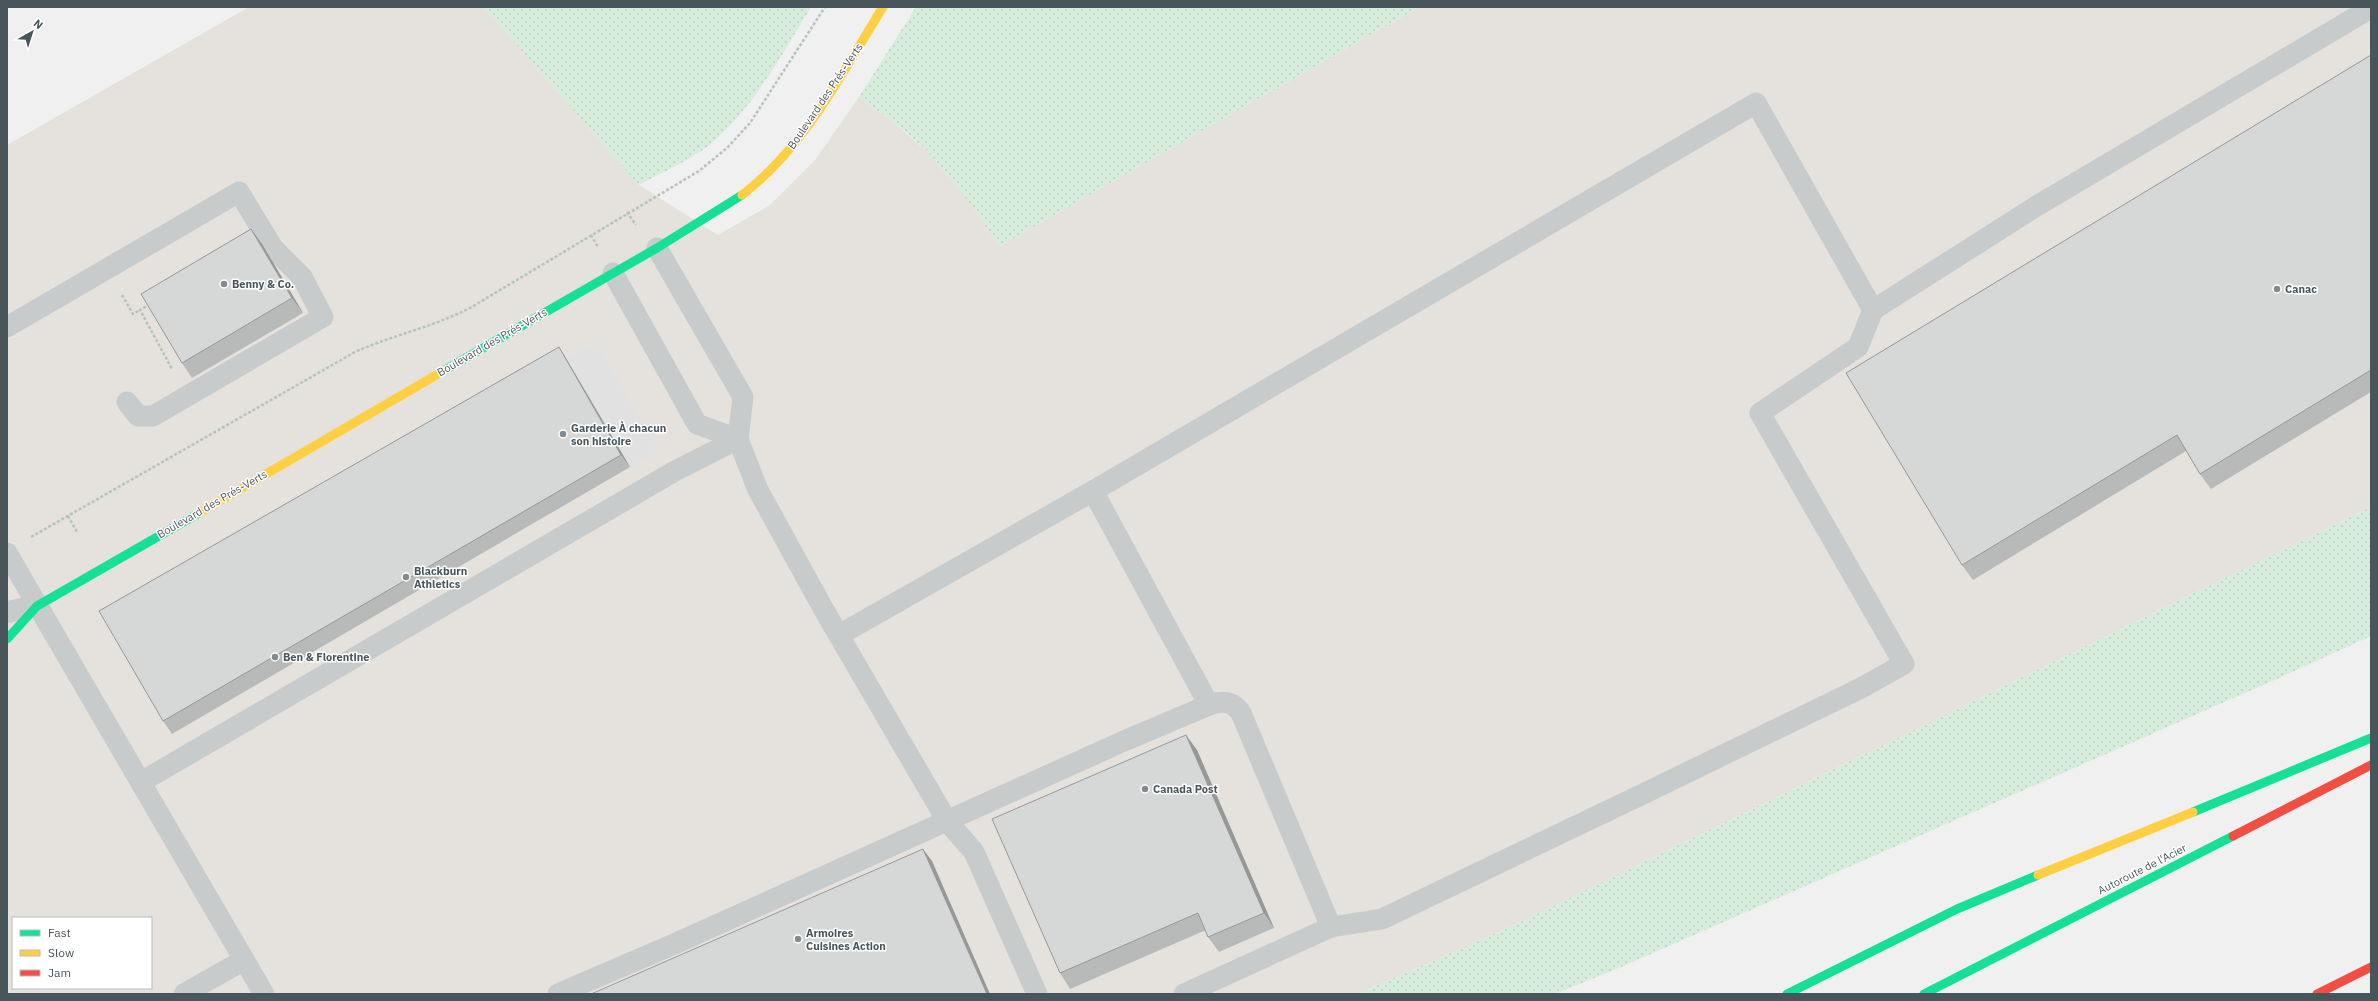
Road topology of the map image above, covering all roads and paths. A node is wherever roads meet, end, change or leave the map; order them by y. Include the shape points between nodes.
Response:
1 (825, 7) edge
2 (883, 7) edge
3 (2371, 8) edge
4 (627, 212) junction
5 (637, 227) dead end
6 (657, 248) junction
7 (613, 273) junction
8 (120, 292) dead end
9 (154, 302) edge
10 (140, 310) junction
11 (1873, 310) junction
12 (7, 326) edge
13 (174, 372) edge
14 (127, 402) dead end
15 (738, 439) junction
16 (1093, 491) junction
17 (68, 516) junction
18 (77, 532) dead end
19 (29, 538) dead end
20 (7, 553) edge
21 (37, 606) junction
22 (7, 612) edge
23 (839, 635) junction
24 (7, 639) edge
25 (1209, 706) junction
26 (2371, 738) edge
27 (2371, 765) edge
28 (141, 782) junction
29 (947, 821) junction
30 (1331, 927) junction
31 (244, 960) junction
32 (2371, 967) edge
33 (184, 994) edge
34 (264, 994) edge
35 (558, 994) edge
36 (1036, 994) edge
37 (1184, 994) edge
38 (1787, 994) edge
39 (1924, 994) edge
40 (2317, 994) edge

1 - 4 path via 750,122 727,148 699,171
2 - 6 main road, Boulevard des Prés-Verts via 808,124 782,159 750,188
3 - 11 lane via 2042,203
4 - 5 path
4 - 17 path via 444,322 372,344 356,352
6 - 7 main road, Boulevard des Prés-Verts
6 - 15 lane via 743,397
7 - 15 lane via 697,424
7 - 21 main road, Boulevard des Prés-Verts
8 - 10 path via 133,314
9 - 10 path
10 - 13 path
11 - 16 lane via 1756,103
11 - 30 lane via 1858,347 1760,413 1904,664 1861,688 1696,769 1382,919
12 - 14 lane via 240,192 273,248 302,277 323,317 153,416 138,416
15 - 23 lane via 758,490
15 - 28 lane via 663,478
16 - 23 lane
16 - 25 lane
17 - 18 path
17 - 19 path
20 - 21 lane
21 - 22 street, Boulevard des Prés-Verts
21 - 24 main road, Boulevard des Prés-Verts
21 - 28 lane
23 - 29 lane
25 - 29 lane
25 - 30 lane via 1226,702 1233,704 1241,714
26 - 38 main road via 1957,909
27 - 39 main road, Autoroute de l'Acier
28 - 31 lane
29 - 35 lane
29 - 36 lane via 974,852
30 - 37 lane
31 - 33 lane
31 - 34 lane
32 - 40 main road

